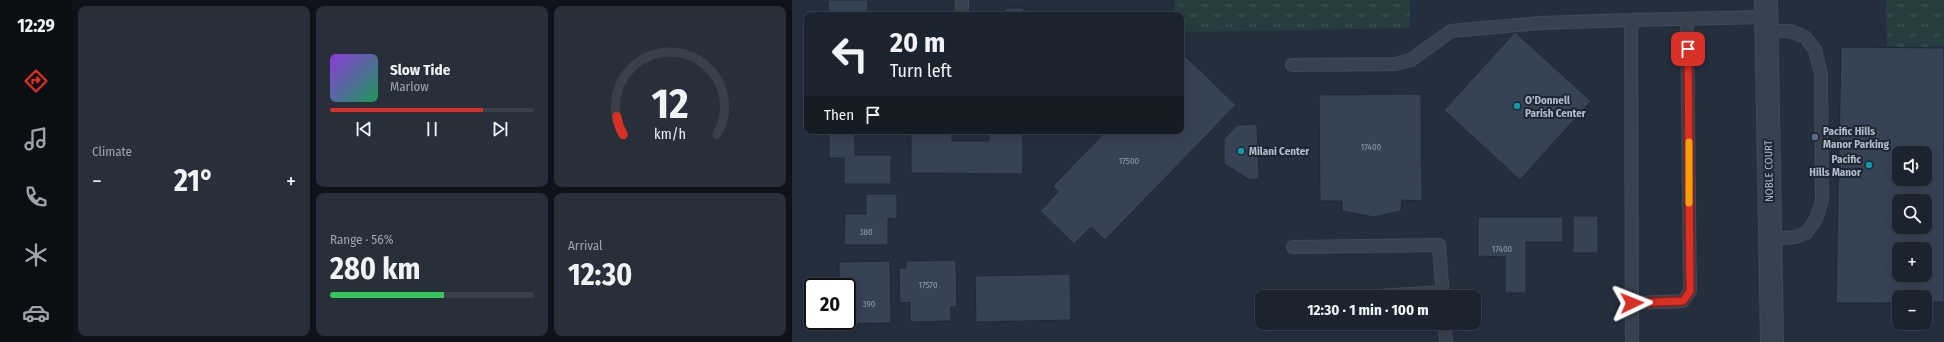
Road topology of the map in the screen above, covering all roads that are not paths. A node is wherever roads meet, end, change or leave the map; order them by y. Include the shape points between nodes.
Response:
1 (962, 0) edge
2 (962, 12) edge
3 (1766, 16) edge
4 (1687, 19) junction
5 (1631, 20) junction
6 (1292, 65) dead end
7 (1770, 239) junction
8 (1293, 247) dead end
9 (1442, 290) edge
10 (1632, 303) junction
11 (1445, 330) edge
12 (1446, 342) edge
13 (1632, 342) edge
14 (1772, 342) edge

1 - 2 lane
3 - 4 lane
3 - 7 street, NOBLE COURT
3 - 7 lane via 1805,37 1815,50 1821,74 1822,201 1815,221 1806,233 1795,237
4 - 5 lane
4 - 10 lane via 1690,291 1683,301
5 - 6 lane via 1540,23 1451,31 1411,60 1395,64
5 - 10 lane
7 - 14 street, NOBLE COURT
8 - 9 lane via 1439,245
10 - 13 lane
11 - 12 lane

